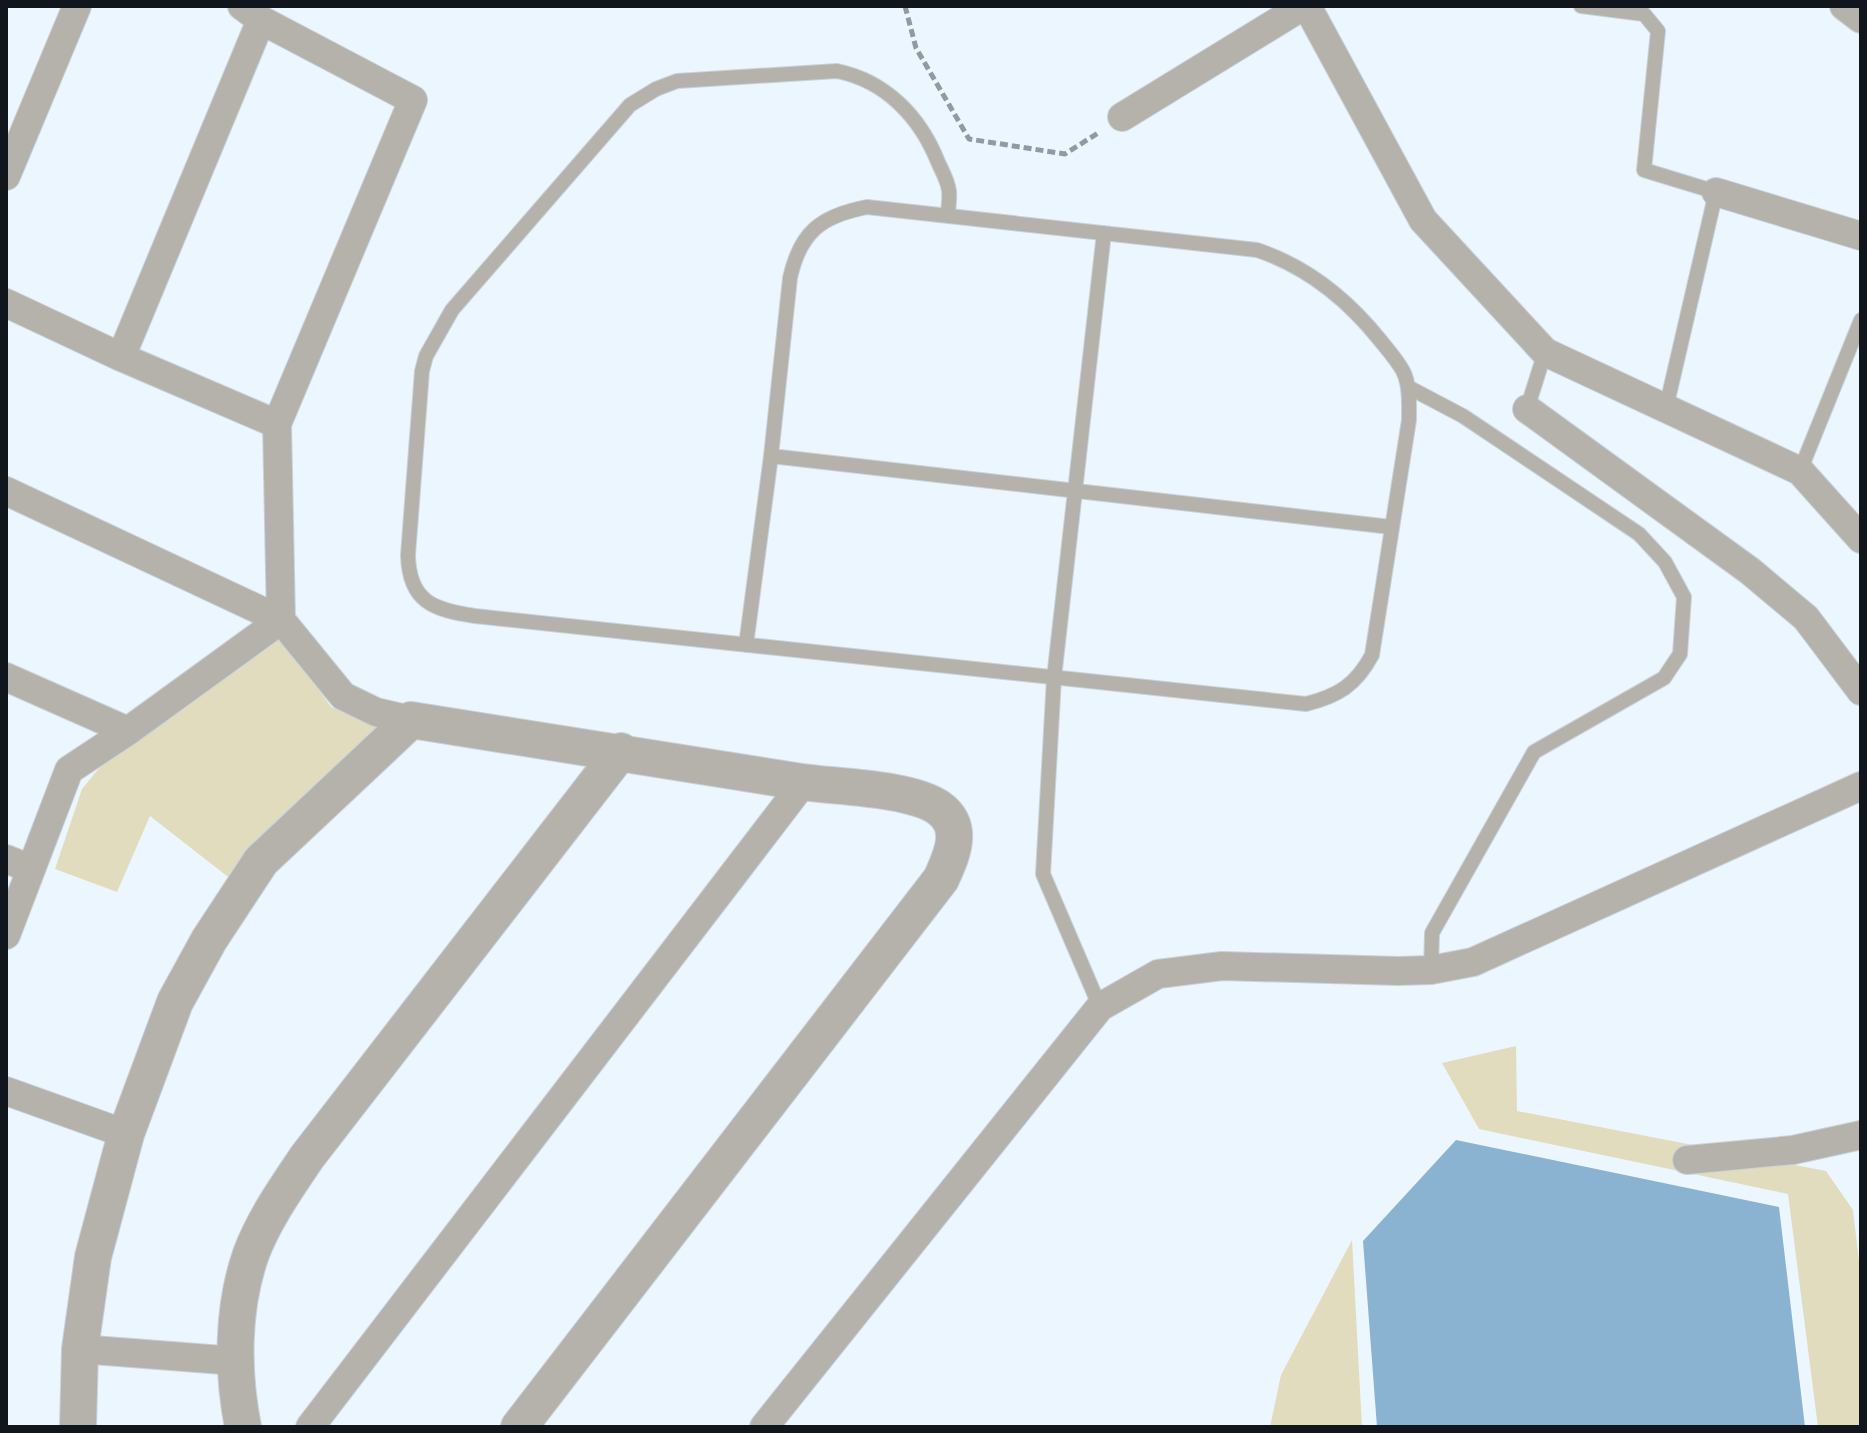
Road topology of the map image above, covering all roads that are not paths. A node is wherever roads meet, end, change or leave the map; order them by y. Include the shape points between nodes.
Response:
1 (77, 6) edge
2 (1305, 6) edge
3 (1581, 6) edge
4 (1844, 6) edge
5 (251, 13) edge
6 (1861, 19) edge
7 (1122, 117) road end
8 (6, 176) edge
9 (1716, 192) junction
10 (948, 216) junction
11 (1104, 233) junction
12 (1861, 236) edge
13 (6, 303) edge
14 (1861, 320) edge
15 (1545, 352) junction
16 (121, 357) junction
17 (1408, 387) junction
18 (1666, 408) junction
19 (1527, 409) joint
20 (277, 424) junction
21 (771, 456) junction
22 (1800, 471) junction
23 (6, 491) edge
24 (1074, 493) junction
25 (1391, 527) junction
26 (1861, 539) edge
27 (281, 620) junction
28 (746, 645) junction
29 (6, 677) edge
30 (1054, 678) junction
31 (1861, 691) edge
32 (411, 720) junction
33 (128, 731) junction
34 (621, 751) junction
35 (804, 782) junction
36 (1861, 786) edge
37 (18, 864) edge
38 (6, 935) edge
39 (1431, 970) junction
40 (1100, 1007) junction
41 (6, 1091) edge
42 (126, 1134) junction
43 (1861, 1135) edge
44 (1687, 1160) dead end
45 (80, 1349) junction
46 (236, 1361) junction
47 (78, 1427) edge
48 (243, 1427) edge
49 (310, 1427) edge
50 (519, 1427) edge
51 (764, 1427) edge

1 - 8 street
2 - 7 street
2 - 15 street via 1423,220
3 - 9 lane via 1644,14 1658,31 1644,170
4 - 6 street
5 - 16 street
5 - 20 street via 413,100
9 - 12 street
9 - 18 lane
10 - 11 lane
10 - 21 lane via 867,207 824,221 806,236 790,278
10 - 28 lane via 949,190 930,140 914,116 879,87 853,74 677,81 630,105 452,310 426,356 408,570 429,605 475,616
11 - 17 lane via 1257,250 1282,259 1352,306 1403,371
11 - 24 lane
13 - 16 street
14 - 22 lane
15 - 18 street
15 - 19 lane
16 - 20 street
17 - 25 lane via 1409,420
17 - 39 lane via 1463,416 1639,534 1665,562 1684,597 1680,654 1664,678 1534,752 1432,933
18 - 22 street
19 - 31 street via 1750,571 1806,618
20 - 27 street
21 - 24 lane
21 - 28 lane
22 - 26 street
23 - 27 street
24 - 25 lane
24 - 30 lane
25 - 30 lane via 1372,655 1357,678 1332,697 1306,704
27 - 32 street via 343,696 376,712
27 - 33 street
28 - 30 lane
29 - 33 street
30 - 40 lane via 1043,874
32 - 34 street
32 - 42 street via 261,861 175,1002
33 - 37 street via 69,770
34 - 35 street
34 - 46 street via 277,1201 252,1253 240,1302
35 - 49 street
35 - 50 street via 924,800 954,826 950,859 941,879
36 - 39 street via 1473,962
37 - 38 street
39 - 40 street via 1222,966 1158,974
40 - 51 street
41 - 42 street
42 - 45 street via 93,1257
43 - 44 street via 1793,1150
45 - 46 street
45 - 47 street
46 - 48 street

